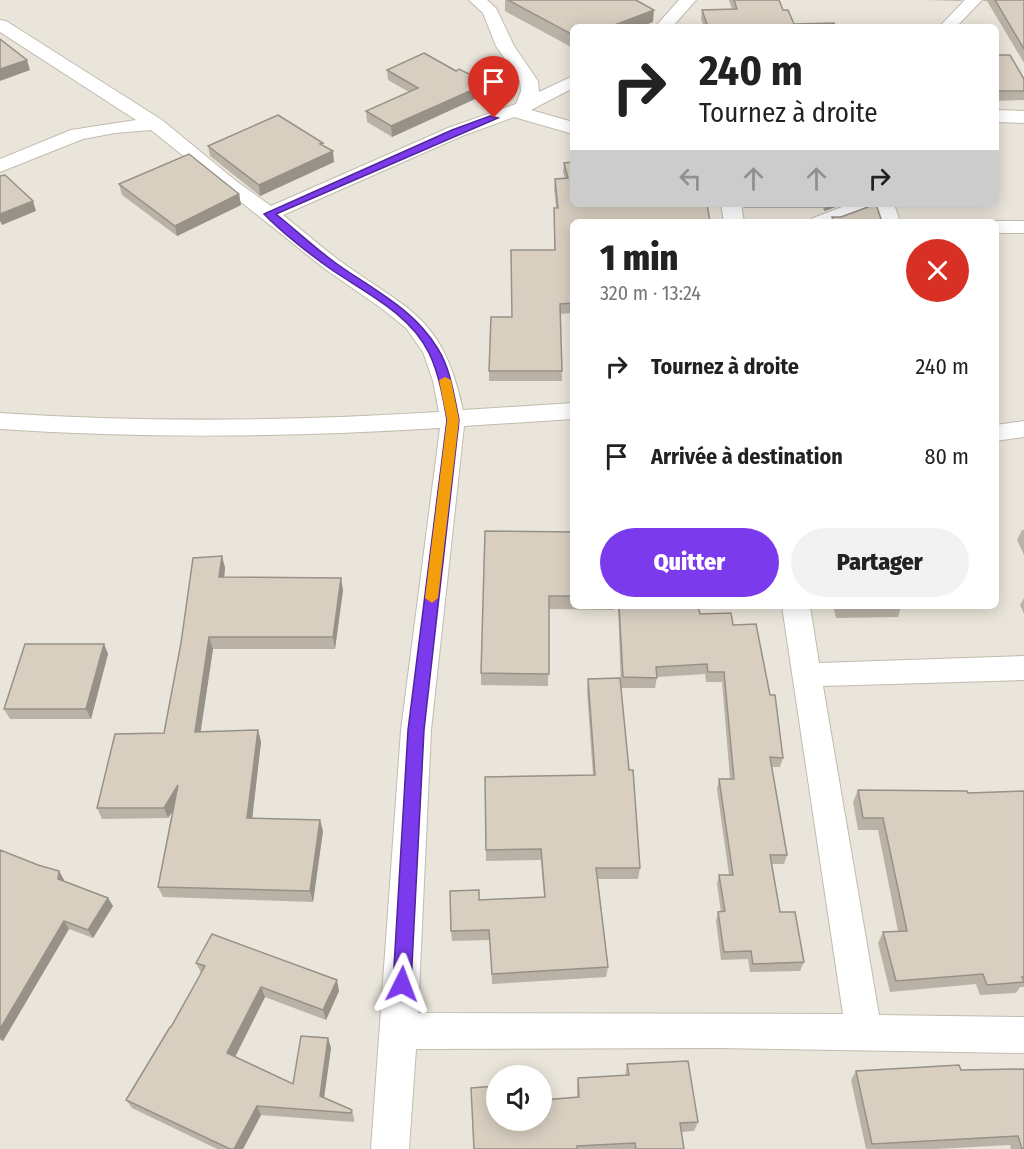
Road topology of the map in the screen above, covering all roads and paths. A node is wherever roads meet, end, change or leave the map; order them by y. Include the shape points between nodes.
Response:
1 (477, 0) edge
2 (688, 0) edge
3 (975, 0) edge
4 (666, 24) edge
5 (950, 24) edge
6 (0, 25) edge
7 (570, 83) edge
8 (519, 109) junction
9 (999, 116) edge
10 (1024, 117) edge
11 (155, 124) junction
12 (570, 127) edge
13 (0, 166) edge
14 (861, 207) edge
15 (269, 214) junction
16 (828, 219) edge
17 (999, 227) edge
18 (1024, 227) edge
19 (570, 411) edge
20 (0, 420) edge
21 (453, 420) junction
22 (1024, 429) edge
23 (999, 433) edge
24 (797, 609) edge
25 (1024, 668) edge
26 (809, 675) junction
27 (399, 1031) junction
28 (864, 1033) junction
29 (1024, 1035) edge
30 (390, 1149) edge

1 - 8 street via 490,12 505,46 529,81 530,91
2 - 4 street
3 - 5 street
6 - 11 street
7 - 8 street
8 - 12 street
8 - 15 street via 455,132
9 - 10 street
11 - 13 street via 78,134
11 - 15 street
14 - 16 street
15 - 21 street via 414,323 434,351 446,381
17 - 18 street
19 - 21 street
20 - 21 street via 104,428 290,428
21 - 27 street via 416,730
22 - 23 street
24 - 26 street
25 - 26 street
26 - 28 street
27 - 28 street
27 - 30 street
28 - 29 street

